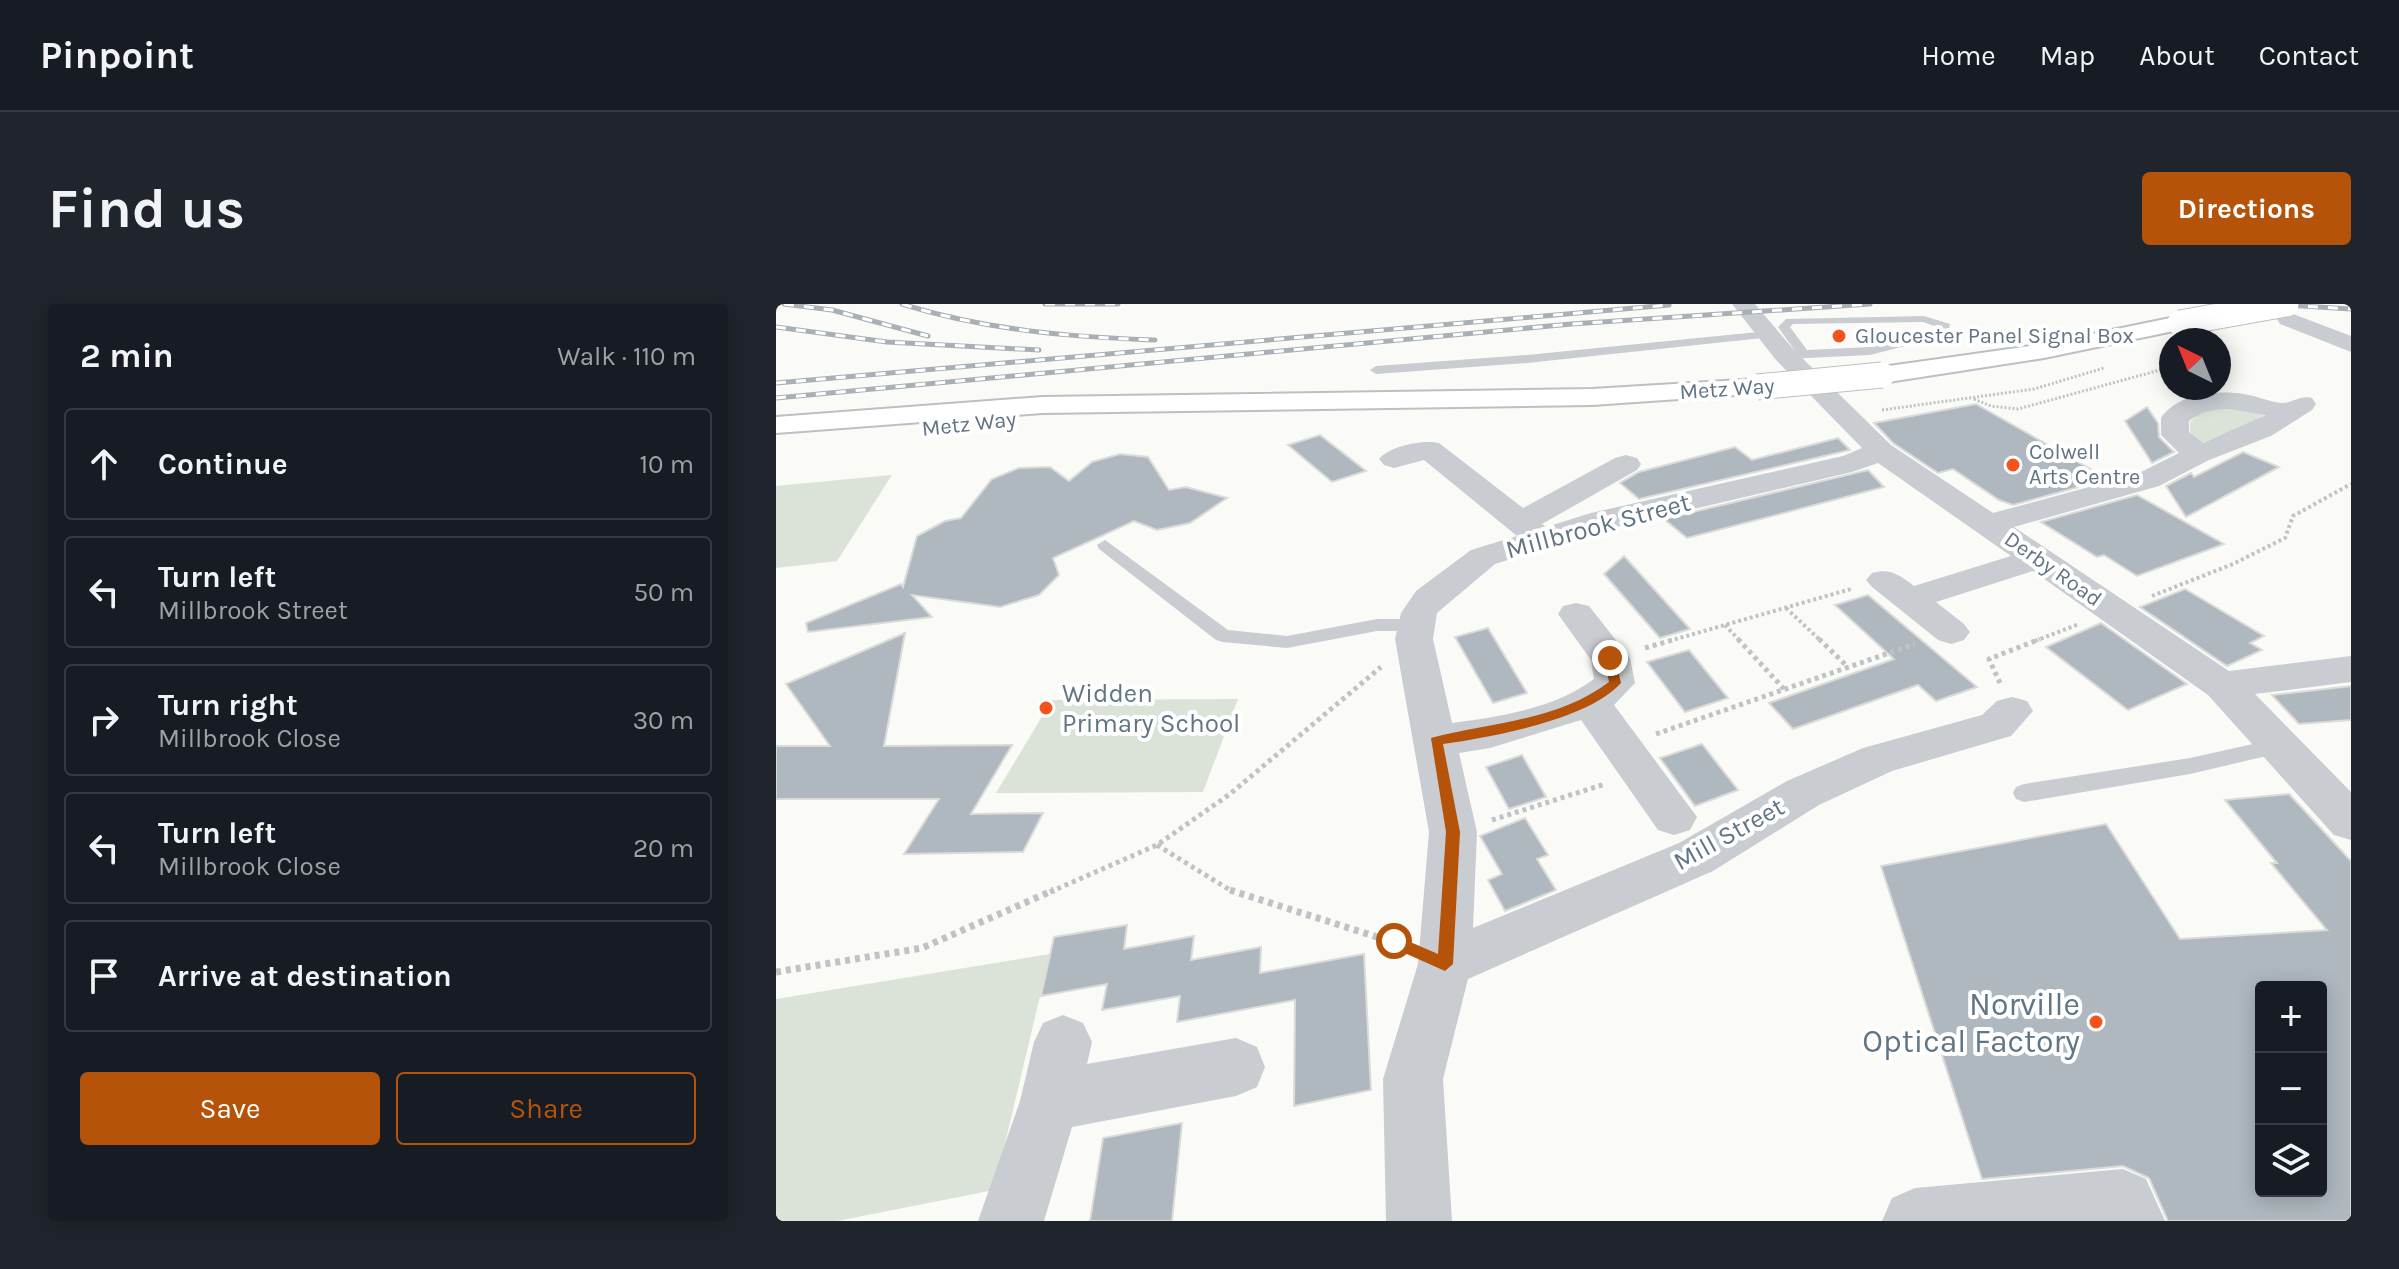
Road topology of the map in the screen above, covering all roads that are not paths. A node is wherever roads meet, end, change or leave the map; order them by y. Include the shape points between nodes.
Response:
1 (2288, 315) edge
2 (1754, 319) edge
3 (2351, 345) edge
4 (1795, 354) junction
5 (1376, 370) dead end
6 (1162, 405) junction
7 (776, 425) edge
8 (776, 443) edge
9 (1881, 451) junction
10 (2199, 454) junction
11 (1394, 459) dead end
12 (1626, 464) dead end
13 (1989, 524) junction
14 (1532, 530) junction
15 (1105, 545) dead end
16 (2039, 558) junction
17 (1576, 614) dead end
18 (1415, 632) junction
19 (1951, 632) road end
20 (2351, 669) edge
21 (2222, 685) junction
22 (1590, 703) junction
23 (2012, 711) road end
24 (1436, 741) junction
25 (2280, 746) junction
26 (2024, 793) dead end
27 (1674, 817) dead end
28 (2351, 822) edge
29 (1445, 964) junction
30 (1063, 1042) dead end
31 (1236, 1067) dead end
32 (1050, 1101) junction
33 (1011, 1221) edge
34 (1419, 1221) edge
35 (1915, 1221) edge
36 (2132, 1221) edge

1 - 3 street
1 - 6 main road, Metz Way, bridge via 2180,323 2044,351 1757,387 1592,397
2 - 4 street, Derby Road
2 - 5 lane via 1527,359
4 - 4 lane via 1870,351 1938,335 1946,326 1924,319 1790,321 1784,327
4 - 9 street, Derby Road
6 - 7 main road, Metz Way via 961,409
6 - 8 main road, Metz Way
9 - 13 street, Derby Road
9 - 14 street, Millbrook Street via 1852,463 1591,523
10 - 10 street via 2261,430 2296,408 2217,400 2188,406 2175,418 2175,435
10 - 13 street via 2148,480
11 - 14 street via 1429,449
12 - 14 street, Millbrook Street
13 - 16 street, Derby Road
14 - 18 street, Millbrook Street via 1483,557 1429,599
15 - 18 lane via 1223,636 1287,642 1377,625
16 - 19 street via 1897,590
16 - 21 street, Derby Road
17 - 22 street via 1610,658 1615,683
18 - 24 street
20 - 21 street
21 - 25 street, Derby Road
22 - 24 street via 1490,733
22 - 27 street
23 - 29 street, Mill Street via 1996,726 1878,759 1803,793 1696,857
24 - 29 street via 1453,832
25 - 26 lane
25 - 28 street, Derby Road
29 - 34 street via 1413,1079
30 - 32 street
31 - 32 street
32 - 33 street
35 - 36 street via 2123,1202

